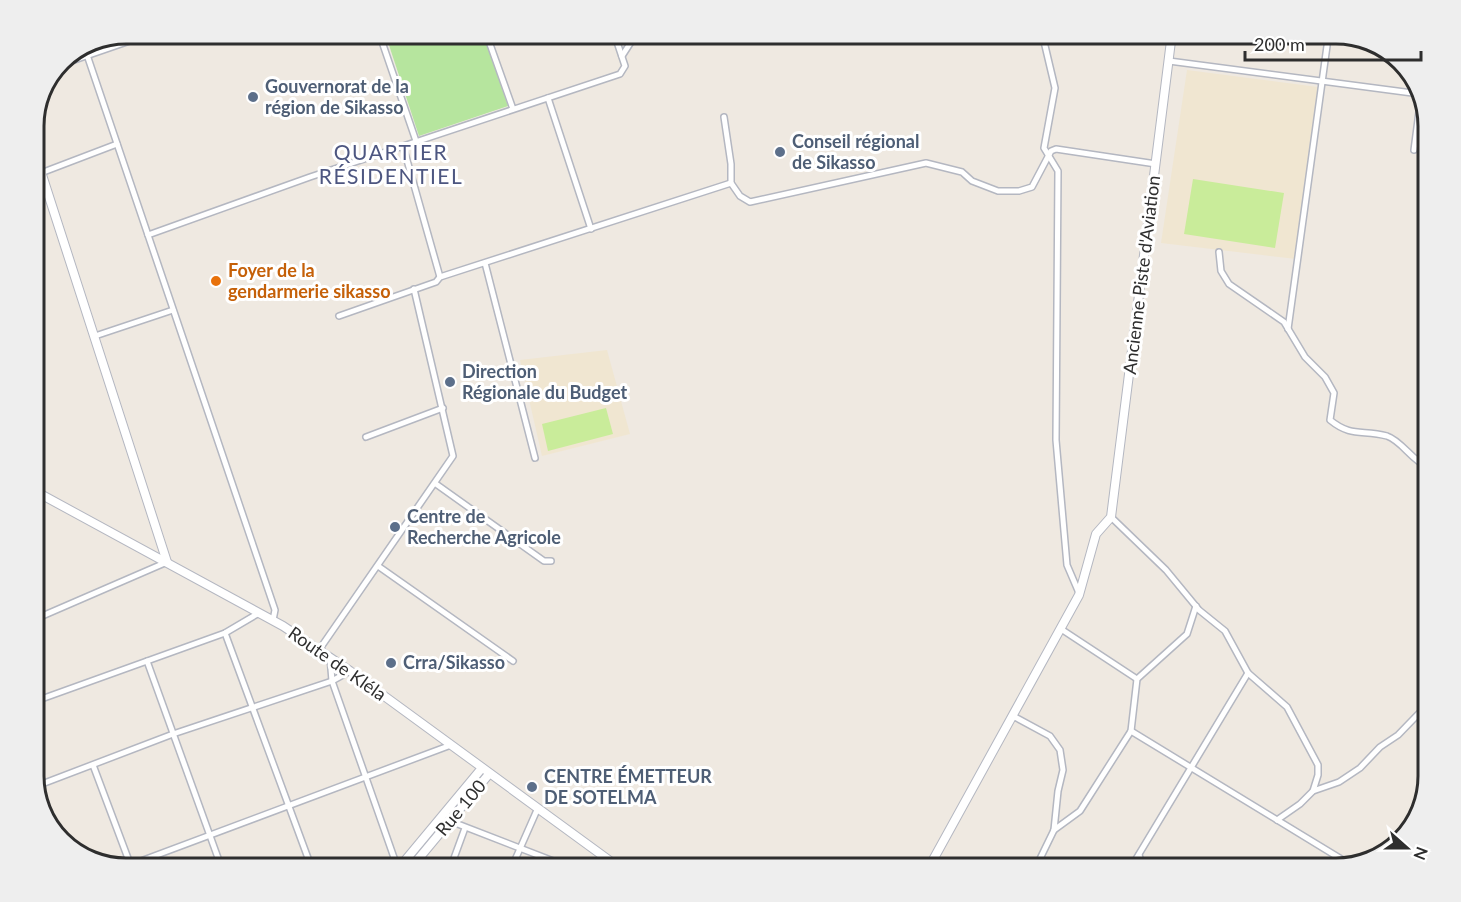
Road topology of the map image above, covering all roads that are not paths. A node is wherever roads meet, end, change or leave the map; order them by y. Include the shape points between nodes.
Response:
1 (114, 44) edge
2 (383, 44) edge
3 (490, 44) edge
4 (618, 44) edge
5 (630, 44) edge
6 (1045, 44) edge
7 (1171, 44) edge
8 (1327, 46) dead end
9 (96, 49) edge
10 (86, 53) edge
11 (622, 56) junction
12 (1169, 61) junction
13 (1323, 81) junction
14 (1411, 94) edge
15 (548, 98) junction
16 (513, 109) junction
17 (724, 117) dead end
18 (1417, 126) edge
19 (416, 141) junction
20 (117, 144) junction
21 (403, 146) junction
22 (1414, 150) dead end
23 (1048, 157) junction
24 (1156, 164) junction
25 (44, 172) edge
26 (44, 179) edge
27 (731, 183) junction
28 (591, 229) junction
29 (148, 235) junction
30 (1219, 252) dead end
31 (485, 263) junction
32 (440, 277) junction
33 (414, 290) junction
34 (173, 310) junction
35 (339, 316) dead end
36 (1288, 329) junction
37 (95, 336) junction
38 (443, 408) junction
39 (366, 437) dead end
40 (535, 458) dead end
41 (1418, 463) edge
42 (436, 484) junction
43 (44, 496) edge
44 (1111, 517) junction
45 (551, 561) dead end
46 (167, 562) junction
47 (378, 566) junction
48 (1079, 595) junction
49 (1196, 606) junction
50 (259, 613) junction
51 (44, 616) edge
52 (273, 620) junction
53 (1061, 629) junction
54 (225, 633) junction
55 (319, 650) junction
56 (330, 657) junction
57 (147, 661) junction
58 (513, 661) dead end
59 (350, 671) junction
60 (1248, 673) junction
61 (1137, 680) junction
62 (332, 681) junction
63 (44, 698) edge
64 (252, 706) junction
65 (1418, 714) edge
66 (1012, 716) junction
67 (1131, 731) junction
68 (173, 734) junction
69 (451, 745) junction
70 (93, 765) junction
71 (482, 768) junction
72 (1191, 768) junction
73 (489, 774) junction
74 (365, 778) junction
75 (44, 783) edge
76 (1313, 791) junction
77 (289, 807) junction
78 (537, 810) junction
79 (1277, 820) junction
80 (450, 821) junction
81 (465, 828) junction
82 (1054, 830) junction
83 (210, 836) junction
84 (520, 847) junction
85 (1139, 855) junction
86 (129, 858) edge
87 (155, 858) edge
88 (218, 858) edge
89 (308, 858) edge
90 (394, 858) edge
91 (407, 858) edge
92 (419, 858) edge
93 (454, 858) edge
94 (516, 858) edge
95 (547, 858) edge
96 (605, 858) edge
97 (934, 858) edge
98 (1040, 858) edge
99 (1137, 858) edge
100 (1140, 858) edge
101 (1340, 858) edge

1 - 9 street
2 - 19 street
3 - 16 street
4 - 11 street
5 - 11 street
6 - 23 street via 1055,88 1044,147
7 - 12 street, Ancienne Piste d'Aviation
8 - 13 street
10 - 20 street
11 - 15 street via 625,69 620,74
12 - 13 street
12 - 24 street, Ancienne Piste d'Aviation
13 - 14 street
13 - 36 street
15 - 16 street
15 - 28 street
16 - 19 street
17 - 27 street
18 - 22 street
19 - 21 street
20 - 25 street
20 - 29 street
21 - 29 street
21 - 32 street
23 - 24 street via 1056,149
23 - 27 street via 1032,187 1019,191 998,191 972,181 962,172 926,163 757,202 744,200
23 - 48 street via 1058,171 1056,440 1067,565
24 - 44 street, Ancienne Piste d'Aviation
26 - 37 street
27 - 28 street
28 - 31 street
29 - 34 street
30 - 36 street via 1221,271 1229,285 1276,316
31 - 32 street
31 - 40 street
32 - 33 street
33 - 35 street
33 - 38 street
34 - 37 street
34 - 52 street via 275,610
36 - 41 street via 1335,393 1330,420 1342,430 1388,436
37 - 46 street
38 - 39 street
38 - 42 street via 453,456
42 - 45 street via 544,561
42 - 47 street
43 - 46 street, Route de Kléla
44 - 48 street via 1096,534
44 - 49 street via 1166,570
46 - 50 street, Route de Kléla
46 - 51 street
47 - 55 street
47 - 58 street
48 - 53 street
49 - 60 street via 1225,631
49 - 61 street via 1187,634
50 - 52 street, Route de Kléla
50 - 54 street
52 - 55 street, Route de Kléla
53 - 61 street
53 - 66 street
54 - 57 street
54 - 64 street
55 - 56 street, Route de Kléla
56 - 59 street, Route de Kléla
56 - 62 street
57 - 63 street
57 - 68 street
59 - 62 street
59 - 69 street, Route de Kléla
60 - 72 street
60 - 76 street via 1287,707 1301,730 1318,765
61 - 67 street
62 - 64 street
62 - 74 street
64 - 68 street
64 - 77 street
65 - 76 street via 1360,768 1339,782
66 - 82 street via 1050,736 1060,750 1063,771
66 - 97 street
67 - 72 street
67 - 82 street via 1080,811
68 - 70 street
68 - 83 street
69 - 71 street, Route de Kléla
69 - 74 street
70 - 75 street
70 - 86 street
71 - 73 street, Route de Kléla
71 - 91 street
72 - 79 street
72 - 85 street
73 - 78 street, Route de Kléla
73 - 80 street, Rue 100
74 - 77 street
74 - 90 street
76 - 79 street
77 - 83 street
77 - 89 street
78 - 84 street
78 - 96 street, Route de Kléla
79 - 101 street
80 - 81 street
80 - 92 street, Rue 100
81 - 84 street
81 - 93 street
82 - 98 street
83 - 87 street
83 - 88 street
84 - 94 street
84 - 95 street
85 - 99 street
85 - 100 street

